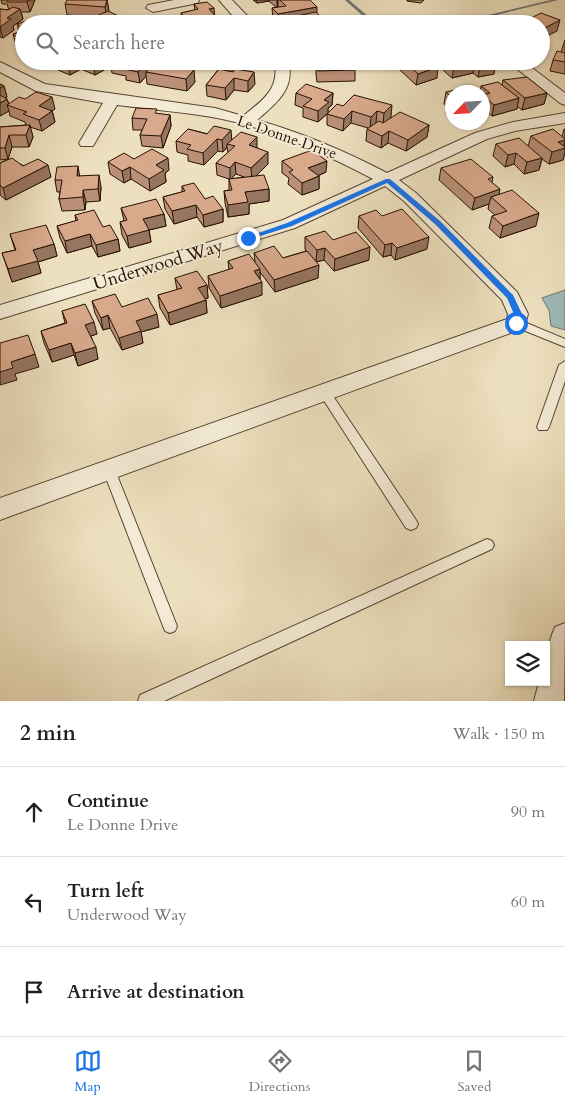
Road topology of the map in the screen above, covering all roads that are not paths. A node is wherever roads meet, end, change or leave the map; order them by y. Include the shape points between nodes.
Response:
1 (193, 0) edge
2 (225, 0) edge
3 (153, 8) dead end
4 (239, 15) edge
5 (0, 66) edge
6 (283, 70) edge
7 (526, 70) edge
8 (113, 98) junction
9 (565, 100) edge
10 (565, 118) edge
11 (247, 121) junction
12 (87, 143) dead end
13 (388, 180) junction
14 (0, 312) edge
15 (517, 318) junction
16 (565, 342) edge
17 (565, 365) edge
18 (326, 393) junction
19 (544, 428) dead end
20 (109, 470) junction
21 (0, 509) edge
22 (412, 524) dead end
23 (488, 545) dead end
24 (170, 626) dead end
25 (565, 636) edge
26 (146, 701) edge
27 (548, 701) edge

1 - 3 street
2 - 4 street
5 - 8 street, Le Donne Drive via 41,88
6 - 11 street via 281,88 276,96
7 - 9 street
8 - 11 street, Le Donne Drive
8 - 12 street
10 - 13 street, Underwood Way via 481,136
11 - 13 street, Le Donne Drive via 317,145
13 - 14 street, Underwood Way via 290,224
13 - 15 street, Le Donne Drive via 444,229 510,297
15 - 16 lane
15 - 18 street
17 - 19 lane
18 - 20 street
18 - 22 lane
20 - 21 street
20 - 24 lane
23 - 26 lane
25 - 27 street

